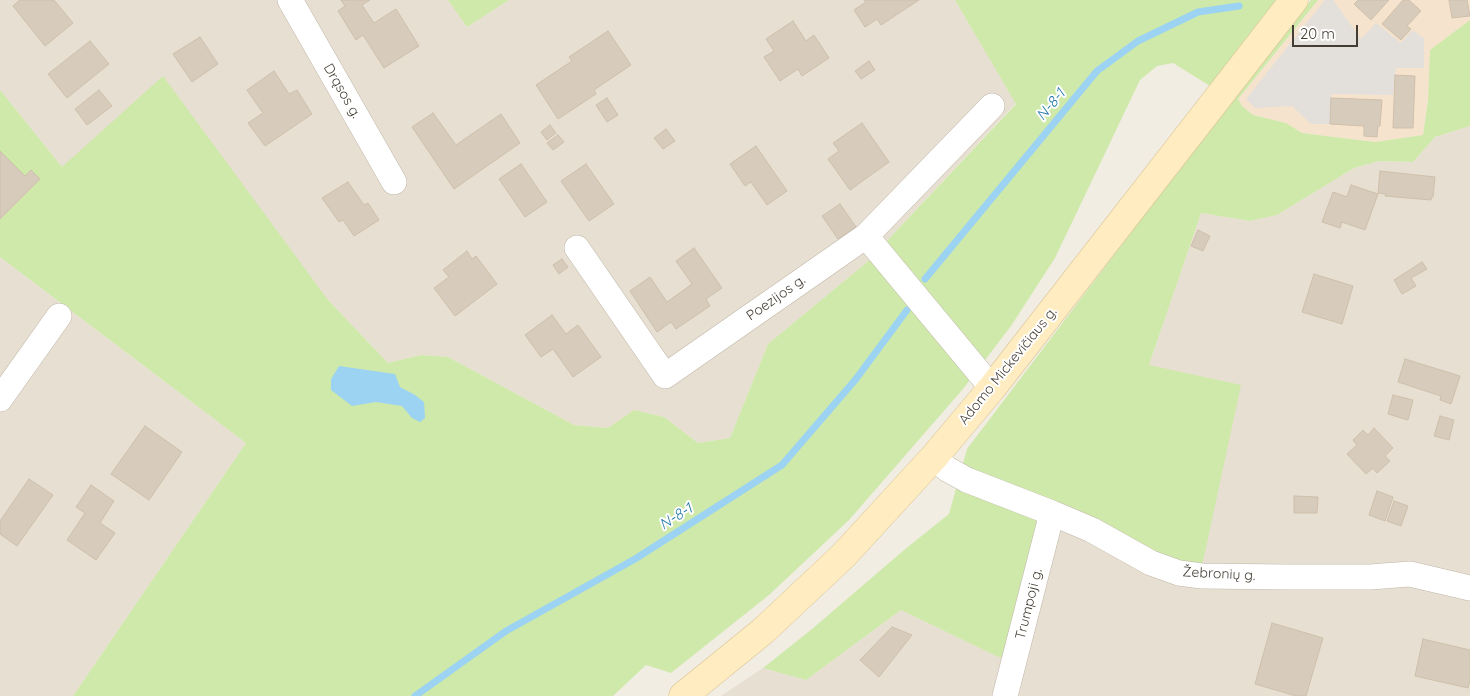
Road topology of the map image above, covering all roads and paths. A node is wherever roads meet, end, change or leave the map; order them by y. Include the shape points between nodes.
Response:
1 (290, 0) edge
2 (1294, 0) edge
3 (992, 106) dead end
4 (394, 182) dead end
5 (866, 236) junction
6 (577, 248) dead end
7 (60, 316) dead end
8 (992, 388) junction
9 (0, 399) edge
10 (934, 457) junction
11 (1052, 512) junction
12 (1470, 588) edge
13 (683, 696) edge
14 (1005, 696) edge

1 - 4 street, Drąsos g.
2 - 8 main road, Adomo Mickevičiaus g.
3 - 5 street, Poezijos g.
5 - 6 street, Poezijos g. via 665,376
5 - 8 street
7 - 9 street
8 - 10 main road, Adomo Mickevičiaus g.
10 - 11 street, Žebronių g. via 967,480
10 - 13 main road, Adomo Mickevičiaus g. via 844,554 763,631
11 - 12 street, Žebronių g. via 1151,563 1179,573 1287,577 1410,574
11 - 14 street, Trumpoji g.

